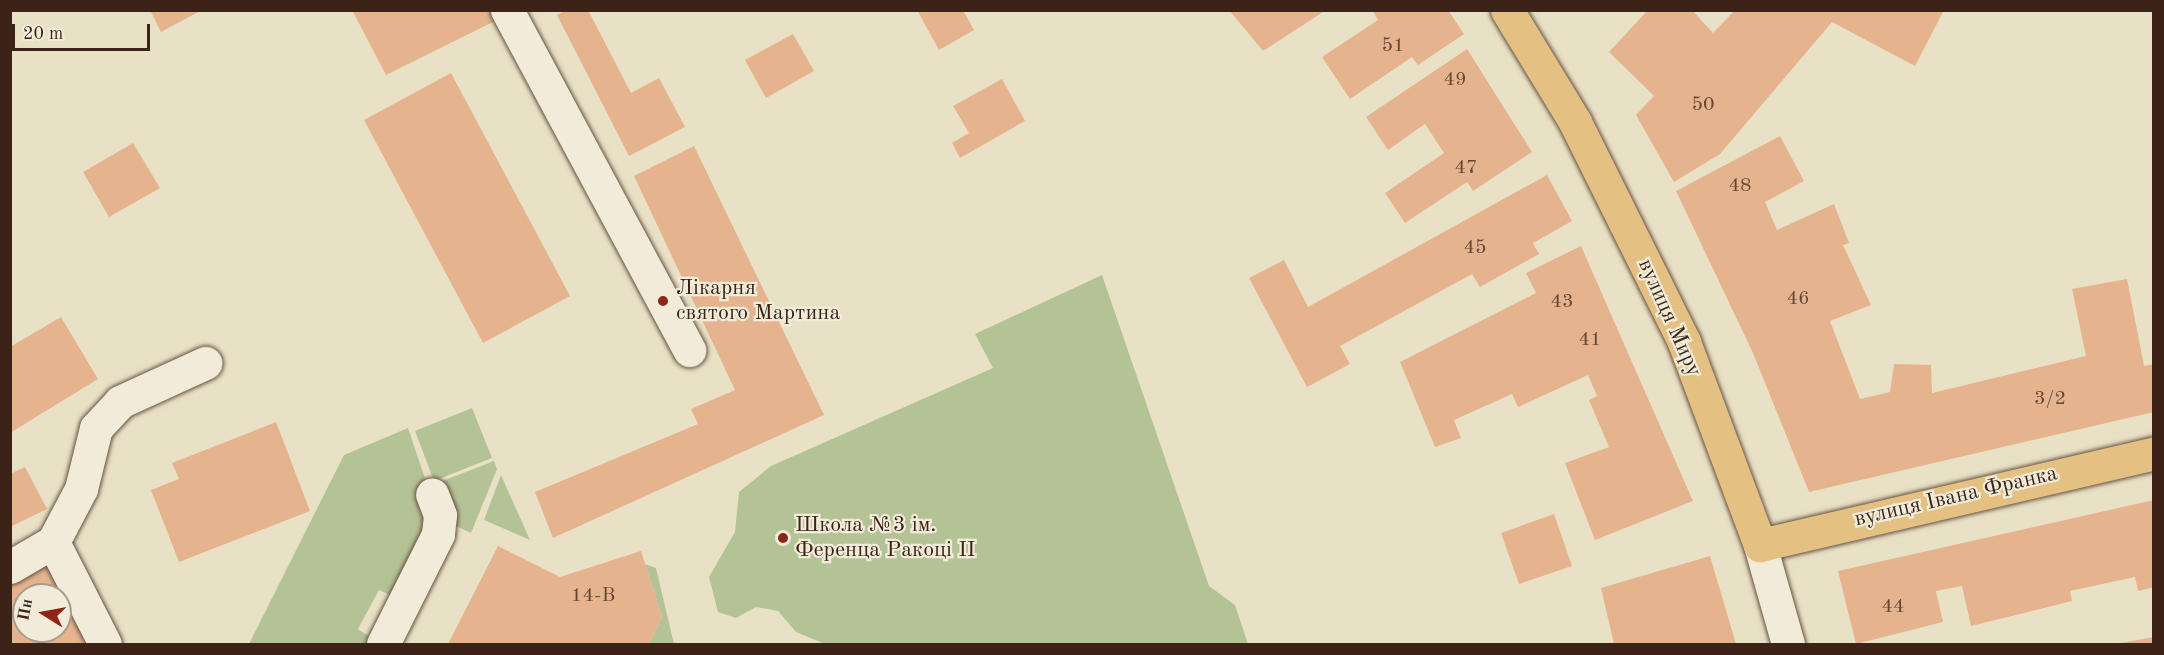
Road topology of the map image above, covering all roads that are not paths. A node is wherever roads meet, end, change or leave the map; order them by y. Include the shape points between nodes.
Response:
1 (507, 10) edge
2 (1507, 10) edge
3 (689, 351) dead end
4 (205, 363) dead end
5 (2154, 453) edge
6 (432, 494) dead end
7 (53, 542) junction
8 (1760, 545) junction
9 (10, 567) edge
10 (105, 645) edge
11 (384, 645) edge
12 (1788, 645) edge

1 - 3 street
2 - 8 main road, вулиця Миру via 1575,122 1684,342
4 - 7 street via 120,402 96,428 81,489
5 - 8 main road, вулиця Івана Франка
6 - 11 street via 440,515 438,534
7 - 9 street
7 - 10 street
8 - 12 street, вулиця Миру

